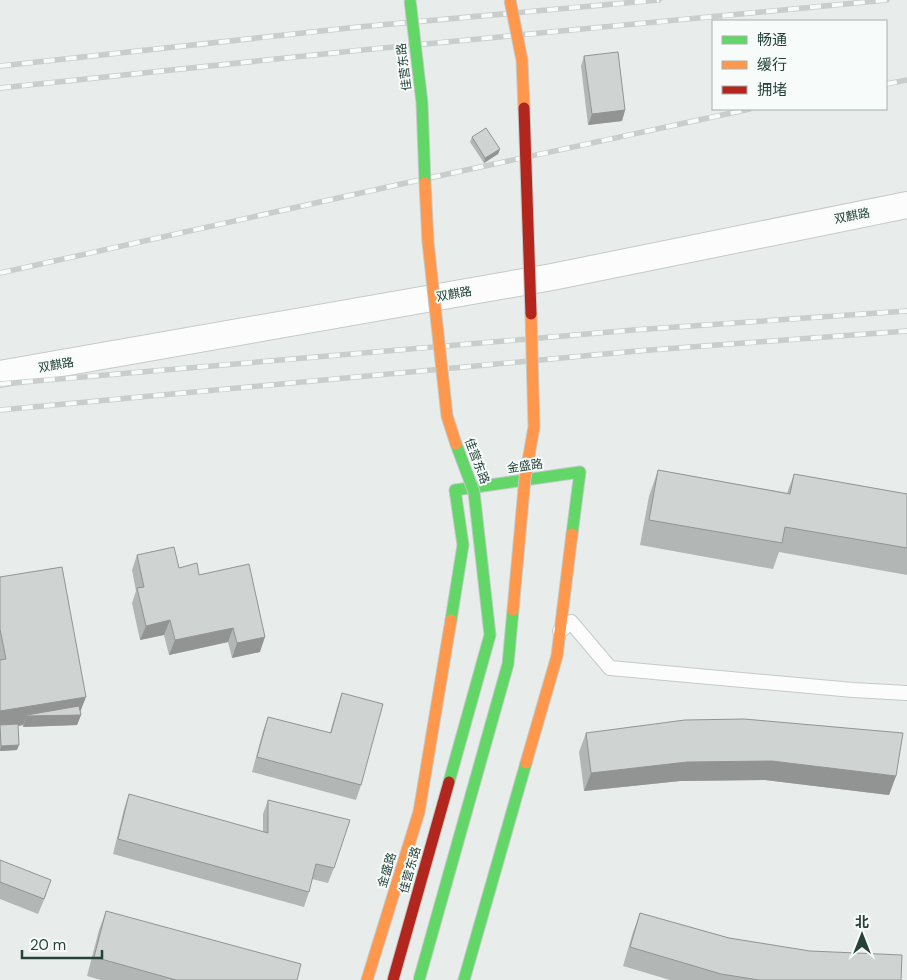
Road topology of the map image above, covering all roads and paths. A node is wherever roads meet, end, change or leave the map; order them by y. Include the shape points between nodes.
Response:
1 (410, 0) edge
2 (510, 0) edge
3 (907, 205) edge
4 (530, 280) junction
5 (434, 298) junction
6 (0, 374) edge
7 (560, 631) junction
8 (907, 693) edge
9 (367, 980) edge
10 (393, 980) edge
11 (419, 980) edge
12 (464, 980) edge

1 - 5 street, 佳营东路, bridge via 422,103 428,242
2 - 4 street, bridge via 522,60
3 - 4 street, 双麒路
4 - 5 street, 双麒路
4 - 11 street, bridge via 534,427 524,478 508,664
5 - 6 street, 双麒路
5 - 10 street, 佳营东路, bridge via 449,426 474,492 490,635
7 - 8 lane via 571,622 610,668
7 - 9 street, 金盛路 via 580,472 455,490 463,545 419,812
7 - 12 street, 金盛路 via 557,656

